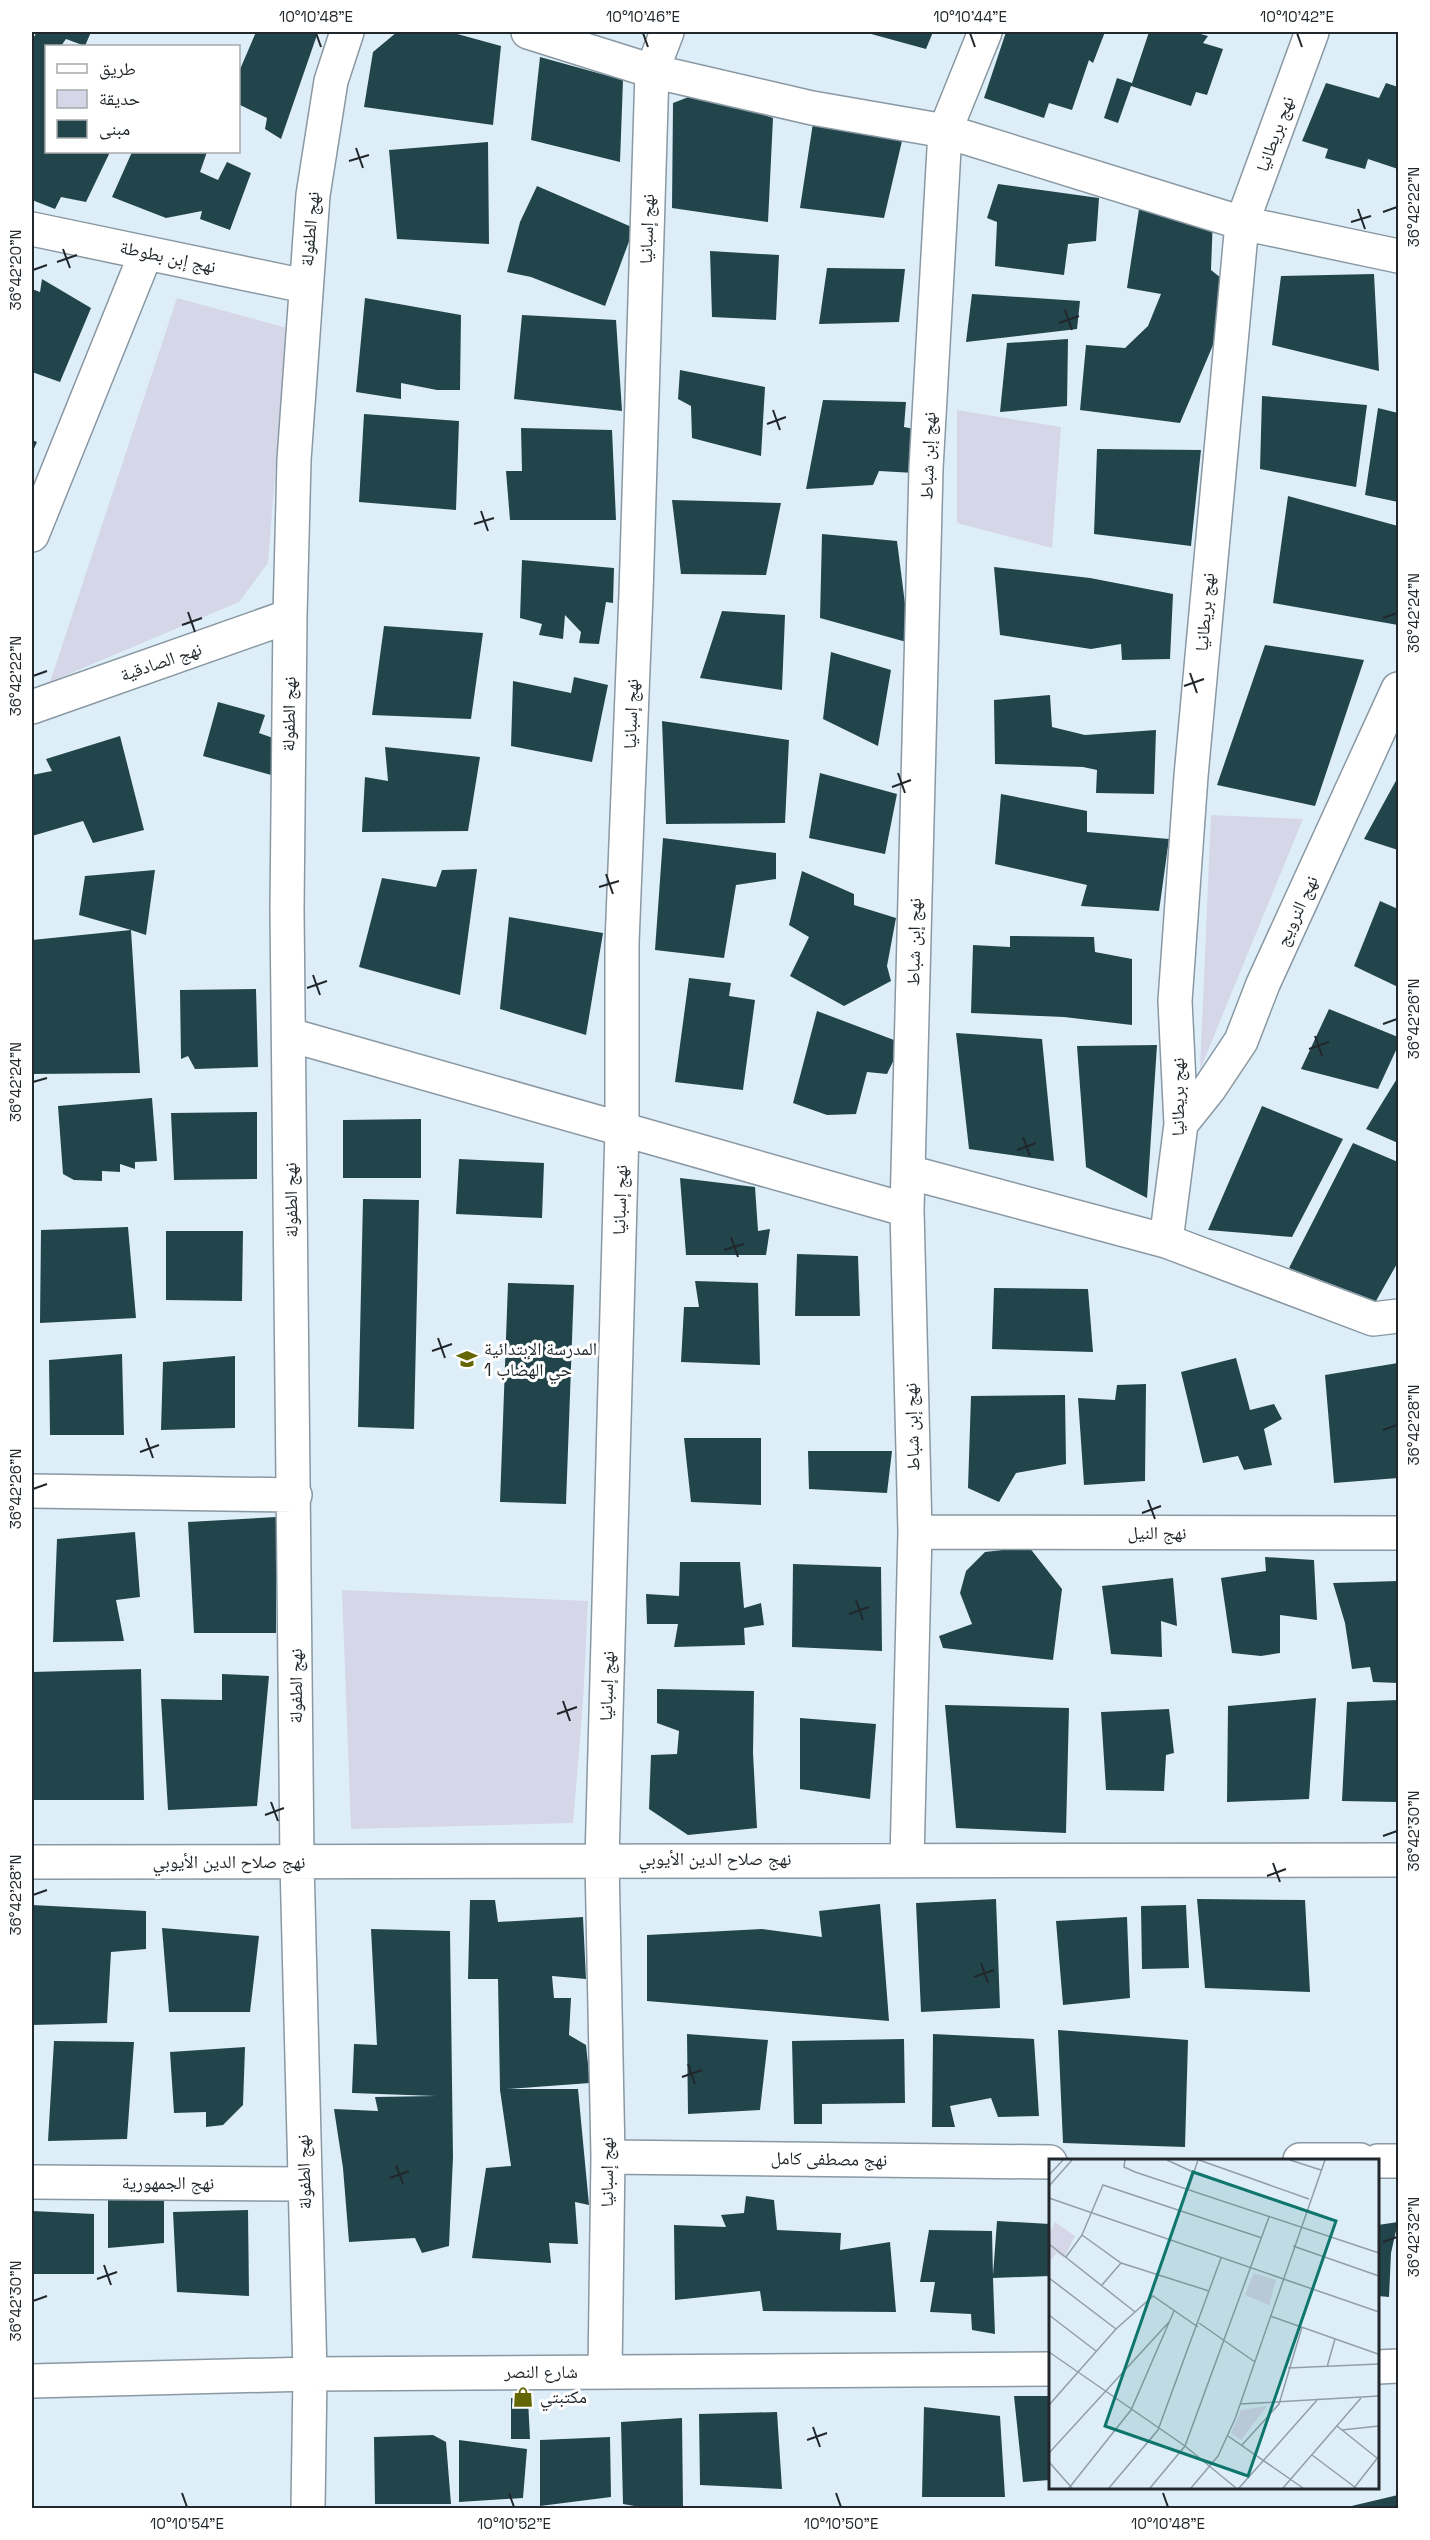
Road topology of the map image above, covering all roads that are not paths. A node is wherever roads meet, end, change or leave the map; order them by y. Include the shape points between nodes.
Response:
1 (347, 32) edge
2 (528, 32) edge
3 (667, 32) edge
4 (985, 32) edge
5 (1312, 32) edge
6 (652, 70) junction
7 (945, 130) junction
8 (1242, 223) junction
9 (32, 229) edge
10 (146, 253) junction
11 (1398, 256) edge
12 (305, 286) junction
13 (32, 535) edge
14 (290, 616) junction
15 (1398, 689) edge
16 (32, 707) edge
17 (290, 1035) junction
18 (1181, 1124) junction
19 (622, 1129) junction
20 (908, 1172) junction
21 (907, 1210) junction
22 (1166, 1241) junction
23 (1386, 1318) edge
24 (32, 1491) edge
25 (295, 1496) junction
26 (915, 1532) junction
27 (1398, 1533) edge
28 (602, 1860) junction
29 (908, 1860) junction
30 (1398, 1860) edge
31 (32, 1862) edge
32 (297, 1862) junction
33 (608, 2157) junction
34 (1379, 2161) edge
35 (1398, 2161) edge
36 (1049, 2162) edge
37 (32, 2182) edge
38 (304, 2184) junction
39 (1398, 2366) edge
40 (1379, 2367) edge
41 (1049, 2368) edge
42 (605, 2372) junction
43 (310, 2374) junction
44 (32, 2381) edge
45 (308, 2508) edge

1 - 12 street, نهج الطفولة via 331,81 321,134
2 - 6 street
3 - 6 street, نهج إسبانيا
4 - 7 street, نهج إبن شباط
5 - 8 street, نهج بريطانيا
6 - 7 street via 812,108
6 - 19 street, نهج إسبانيا via 622,944
7 - 8 street
7 - 20 street, نهج إبن شباط via 926,469
8 - 11 street
8 - 18 street, نهج بريطانيا via 1193,752 1175,1001
9 - 10 street, نهج إبن بطوطة
10 - 12 street, نهج إبن بطوطة
10 - 13 street
12 - 14 street, نهج الطفولة via 294,460
14 - 16 street, نهج الصادقية
14 - 17 street, نهج الطفولة
15 - 18 street, نهج النرويج via 1263,984 1241,1041
17 - 19 street
17 - 25 street, نهج الطفولة
18 - 22 street, نهج بريطانيا
19 - 21 street
19 - 28 street, نهج إسبانيا
20 - 21 street, نهج إبن شباط
20 - 22 street
21 - 26 street, نهج إبن شباط
22 - 23 street
24 - 25 street
25 - 32 street, نهج الطفولة
26 - 27 street, نهج النيل
26 - 29 street, نهج إبن شباط
28 - 29 street, نهج صلاح الدين الأيوبي
28 - 32 street, نهج صلاح الدين الأيوبي
28 - 33 street, نهج إسبانيا
29 - 30 street, نهج صلاح الدين الأيوبي
31 - 32 street, نهج صلاح الدين الأيوبي
32 - 38 street, نهج الطفولة
33 - 36 street, نهج مصطفى كامل
33 - 42 street, نهج إسبانيا
34 - 35 street
37 - 38 street, نهج الجمهورية
38 - 43 street, نهج الطفولة
39 - 40 street
41 - 42 street, شارع النصر
42 - 43 street, شارع النصر
43 - 44 street, شارع النصر
43 - 45 street, نهج الطفولة

